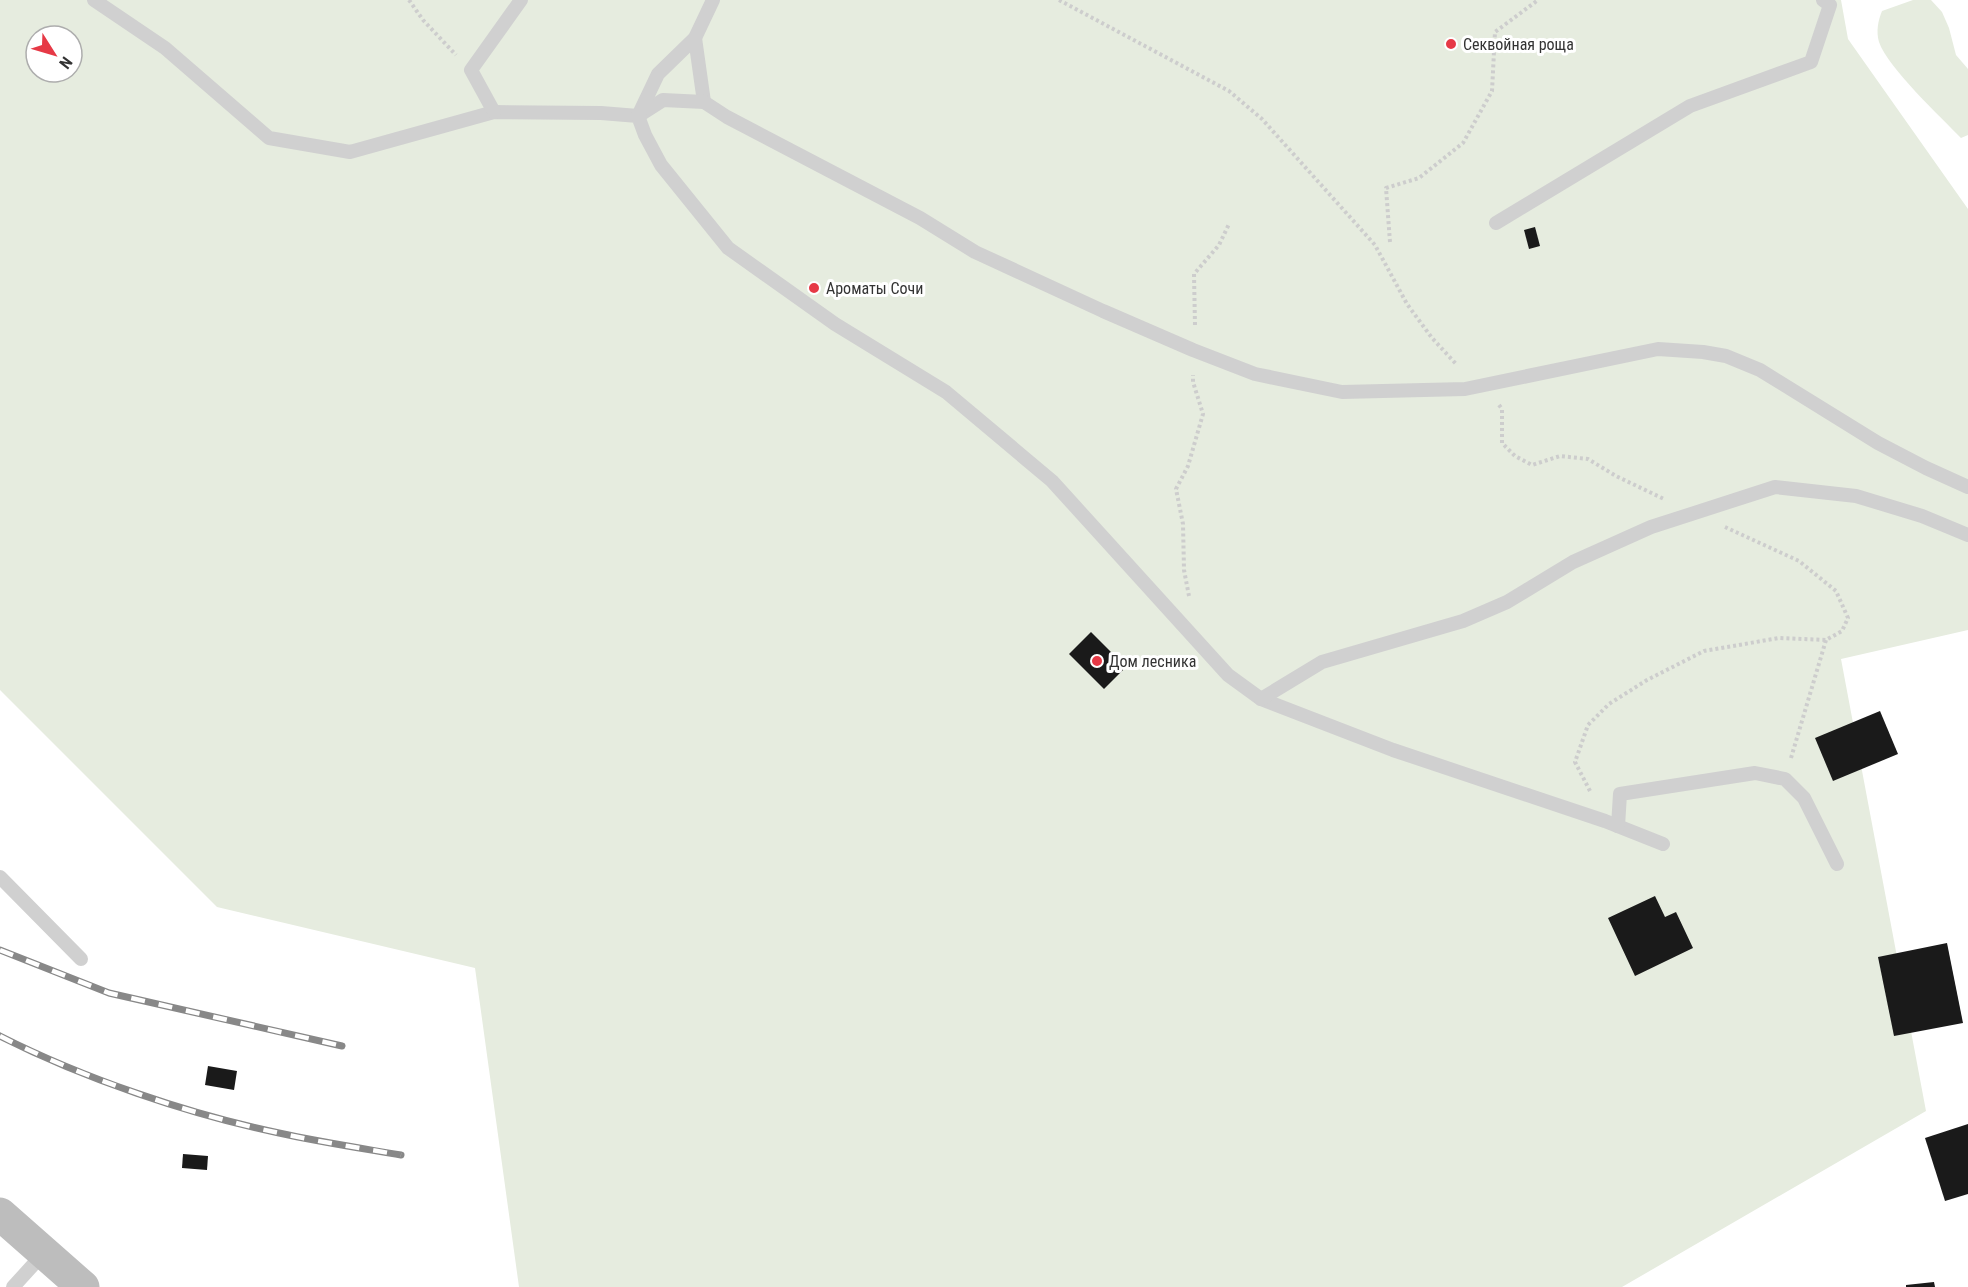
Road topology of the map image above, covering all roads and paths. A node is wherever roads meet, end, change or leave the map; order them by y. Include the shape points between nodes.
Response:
1 (94, 0) edge
2 (409, 0) edge
3 (521, 0) edge
4 (713, 0) edge
5 (1059, 0) edge
6 (1538, 0) edge
7 (1823, 0) edge
8 (695, 38) junction
9 (471, 70) junction
10 (704, 102) junction
11 (495, 112) junction
12 (638, 116) junction
13 (1496, 223) dead end
14 (1229, 224) dead end
15 (1390, 242) dead end
16 (1193, 350) junction
17 (1485, 385) junction
18 (1968, 487) edge
19 (1694, 512) junction
20 (1968, 535) edge
21 (1190, 605) dead end
22 (1826, 640) junction
23 (1261, 699) junction
24 (1785, 779) junction
25 (1605, 821) junction
26 (1618, 826) junction
27 (1663, 844) dead end
28 (1837, 864) dead end
29 (0, 877) edge
30 (81, 959) dead end
31 (0, 1214) edge
32 (43, 1254) junction
33 (13, 1287) edge
34 (83, 1287) edge

1 - 11 lane via 165,48 269,138 350,152
2 - 9 path
3 - 9 lane
4 - 8 lane
5 - 17 path via 1229,91 1262,119 1375,244 1407,304 1432,338 1455,364
6 - 15 path via 1495,32 1492,91 1462,143 1419,178 1386,188
7 - 13 lane via 1830,5 1811,62 1690,106
8 - 10 lane
8 - 12 lane via 658,74
9 - 11 lane
10 - 12 lane via 663,100
10 - 16 lane via 920,218 975,252
11 - 12 lane
12 - 23 lane via 661,165 728,249 835,324 946,392 1043,474 1228,675
14 - 16 path via 1219,245 1194,274
16 - 17 lane via 1255,374 1342,392 1465,389
16 - 21 path via 1192,382 1203,414 1188,466 1176,489
17 - 18 lane via 1658,349 1726,356 1760,370 1878,442
17 - 19 path via 1502,409 1502,443 1515,456 1532,465 1560,456 1588,459
19 - 20 lane via 1775,487 1856,496
19 - 22 path via 1799,561 1836,591 1848,618 1842,631
19 - 23 lane via 1573,562 1508,602 1472,617 1322,662
22 - 24 path
22 - 25 path via 1779,638 1704,651 1609,705 1588,724 1575,762
23 - 25 lane via 1393,750
24 - 26 lane via 1755,773 1620,794
24 - 28 lane via 1804,798
25 - 26 lane
26 - 27 lane
29 - 30 lane
31 - 32 main road
32 - 33 lane
32 - 34 main road

